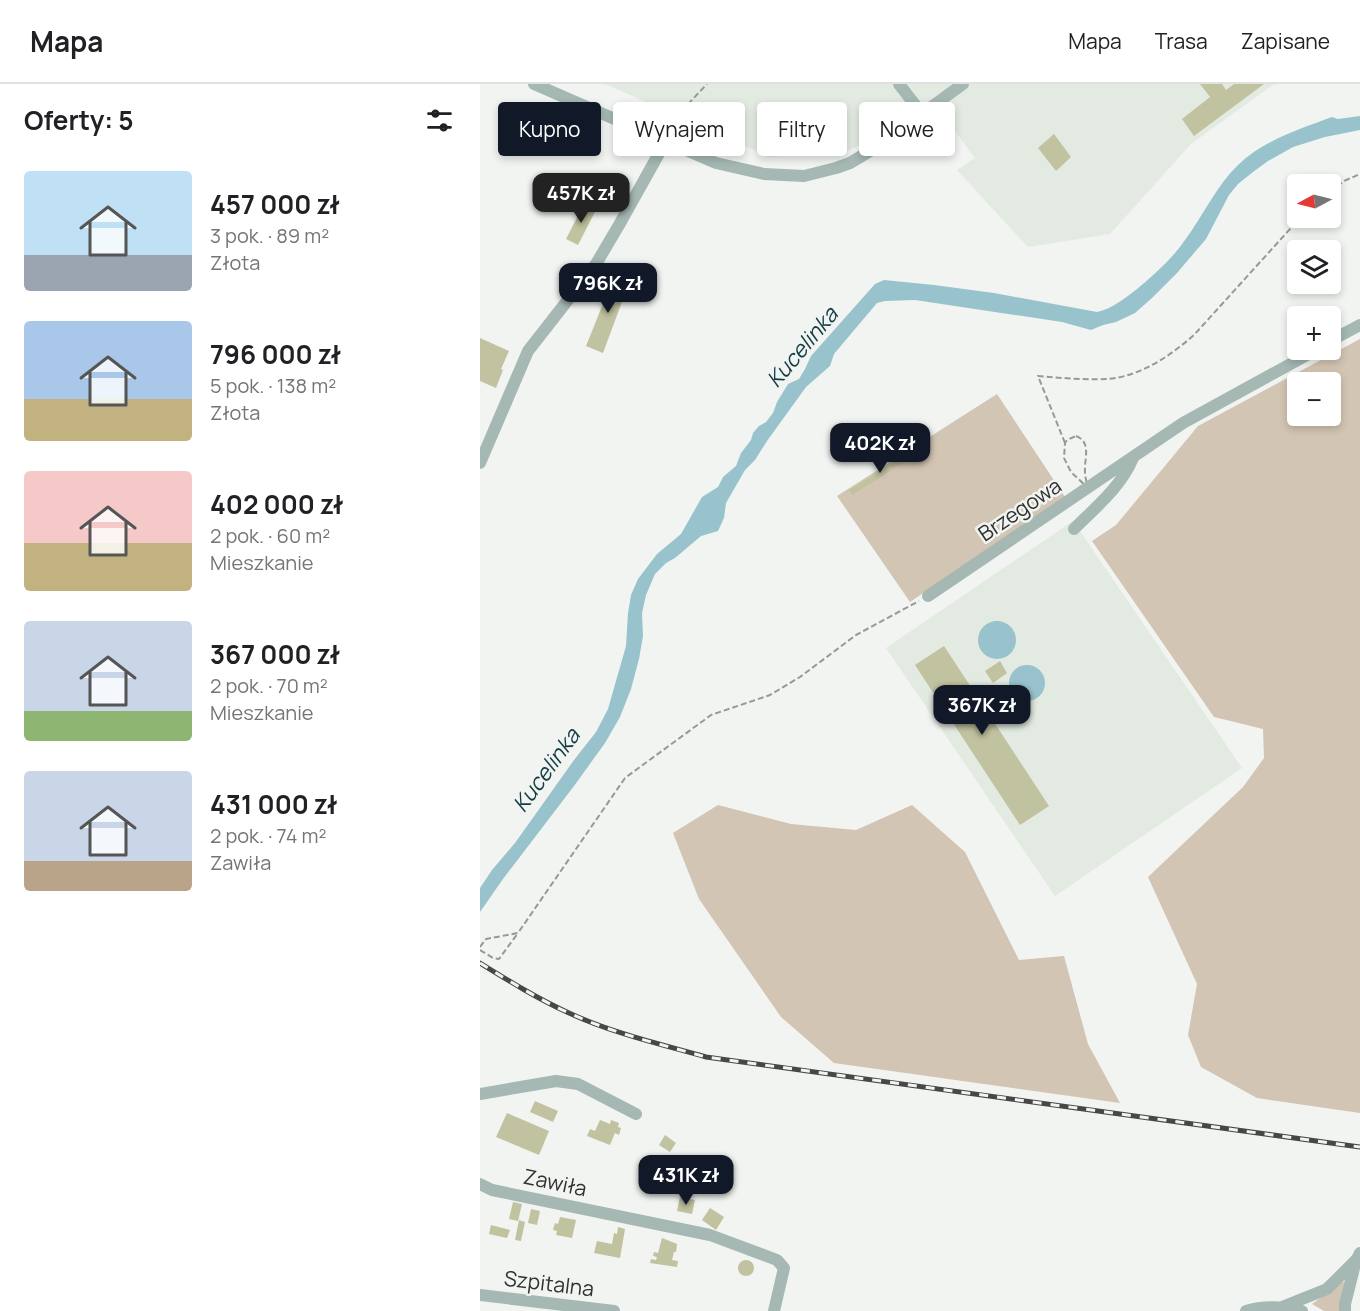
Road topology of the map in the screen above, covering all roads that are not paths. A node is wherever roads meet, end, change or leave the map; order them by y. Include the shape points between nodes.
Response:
1 (534, 84) edge
2 (899, 84) edge
3 (963, 84) edge
4 (913, 102) edge
5 (938, 102) edge
6 (613, 118) edge
7 (658, 156) edge
8 (700, 156) edge
9 (862, 156) edge
10 (1360, 325) edge
11 (1341, 335) edge
12 (1298, 360) edge
13 (1133, 457) junction
14 (480, 463) edge
15 (1074, 529) dead end
16 (928, 596) road end
17 (480, 1094) edge
18 (636, 1114) dead end
19 (480, 1184) edge
20 (1358, 1256) edge
21 (480, 1295) edge
22 (1282, 1307) junction
23 (574, 1309) edge
24 (614, 1311) edge
25 (774, 1311) edge
26 (1246, 1311) edge
27 (1302, 1311) edge
28 (1345, 1311) edge

1 - 6 street
2 - 4 street
3 - 5 street
7 - 14 street via 596,264 528,351
8 - 9 street via 764,174 804,176
10 - 11 street
12 - 13 street, Brzegowa via 1183,423
13 - 15 street, Brzegowa via 1113,491
13 - 16 street, Brzegowa
17 - 18 street via 567,1082
19 - 25 street, Zawiła via 492,1190 710,1235 777,1260 784,1268
20 - 22 street via 1327,1289
20 - 28 street
21 - 23 street, Szpitalna
22 - 26 street
22 - 27 street
23 - 24 street, Szpitalna

